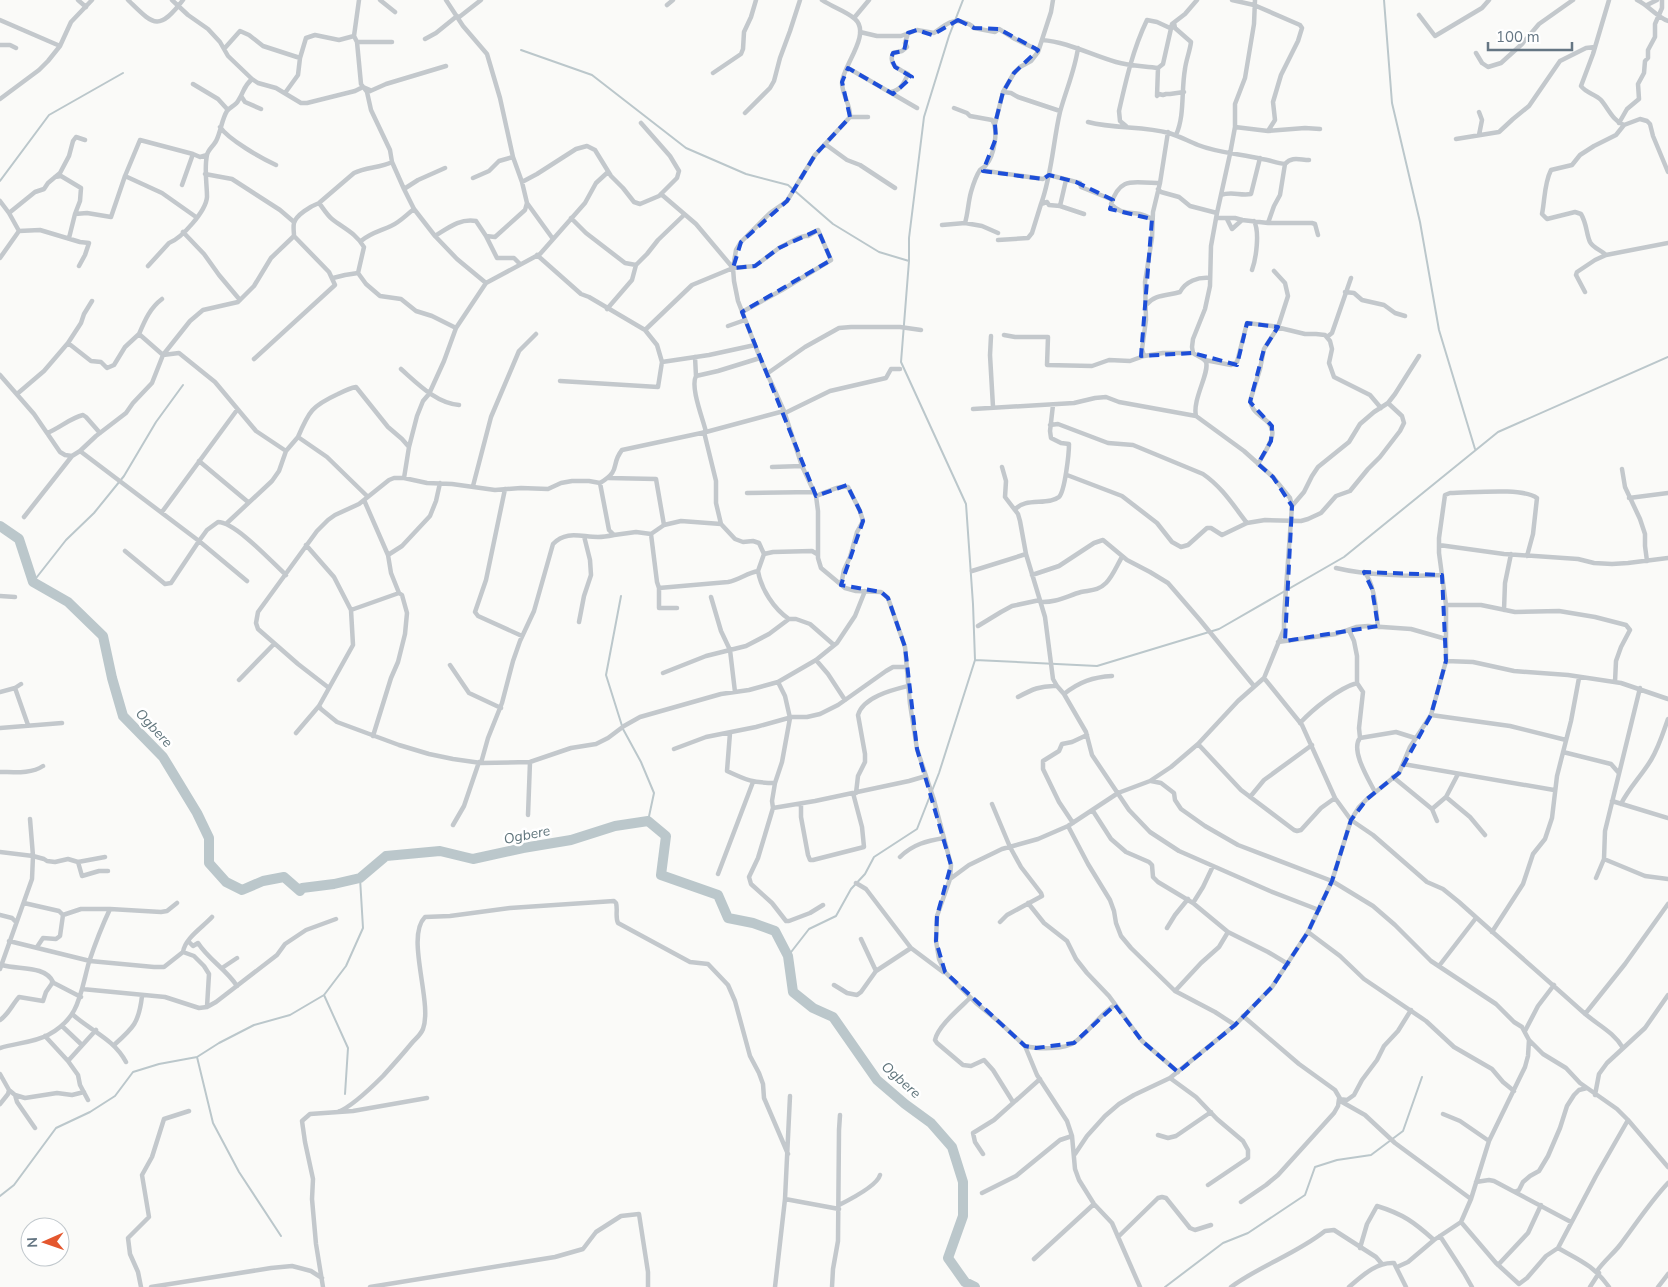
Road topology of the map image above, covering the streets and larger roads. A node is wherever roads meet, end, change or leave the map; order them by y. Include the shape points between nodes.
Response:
1 (78, 0) edge
2 (92, 0) edge
3 (128, 0) edge
4 (172, 0) edge
5 (182, 0) edge
6 (358, 0) edge
7 (380, 0) edge
8 (446, 0) edge
9 (481, 0) edge
10 (673, 0) edge
11 (756, 0) edge
12 (800, 0) edge
13 (822, 0) edge
14 (835, 0) edge
15 (869, 0) edge
16 (1053, 0) edge
17 (1197, 0) edge
18 (1232, 0) edge
19 (1489, 0) edge
20 (1573, 0) edge
21 (1609, 0) edge
22 (1637, 0) edge
23 (1657, 0) edge
24 (1662, 0) edge
25 (1254, 3) edge
26 (667, 5) dead end
27 (1647, 5) junction
28 (86, 6) junction
29 (178, 6) junction
30 (832, 7) junction
31 (395, 12) dead end
32 (1419, 15) dead end
33 (1658, 15) junction
34 (457, 18) junction
35 (854, 18) junction
36 (1668, 20) edge
37 (1, 22) edge
38 (1174, 23) junction
39 (1170, 28) junction
40 (860, 32) junction
41 (908, 33) junction
42 (354, 36) junction
43 (425, 39) dead end
44 (1042, 40) junction
45 (357, 42) junction
46 (392, 42) dead end
47 (0, 45) edge
48 (60, 46) junction
49 (1595, 47) junction
50 (16, 48) dead end
51 (1078, 48) junction
52 (224, 49) junction
53 (1038, 50) junction
54 (1476, 53) dead end
55 (300, 58) junction
56 (446, 66) dead end
57 (1130, 66) junction
58 (848, 68) junction
59 (1158, 68) junction
60 (713, 74) dead end
61 (252, 79) junction
62 (193, 84) dead end
63 (363, 87) junction
64 (368, 91) junction
65 (890, 92) junction
66 (1003, 92) junction
67 (1184, 92) junction
68 (285, 93) junction
69 (241, 96) junction
70 (0, 99) edge
71 (917, 108) dead end
72 (954, 108) dead end
73 (262, 109) dead end
74 (228, 110) junction
75 (1060, 111) junction
76 (1479, 112) dead end
77 (745, 113) dead end
78 (850, 117) junction
79 (868, 117) dead end
80 (1088, 122) dead end
81 (641, 123) dead end
82 (1619, 123) junction
83 (995, 124) junction
84 (1624, 125) junction
85 (1127, 127) junction
86 (1235, 127) junction
87 (220, 128) junction
88 (1320, 129) dead end
89 (1268, 131) junction
90 (1168, 132) junction
91 (1176, 135) junction
92 (1479, 135) junction
93 (1456, 139) dead end
94 (85, 140) dead end
95 (824, 144) junction
96 (193, 154) junction
97 (1230, 154) junction
98 (207, 155) junction
99 (513, 157) junction
100 (1260, 158) junction
101 (1309, 160) dead end
102 (392, 162) junction
103 (1285, 164) junction
104 (276, 165) dead end
105 (445, 168) dead end
106 (980, 170) junction
107 (608, 172) junction
108 (1668, 172) edge
109 (205, 174) junction
110 (1049, 175) junction
111 (125, 176) junction
112 (54, 178) junction
113 (473, 178) dead end
114 (1066, 180) junction
115 (522, 182) junction
116 (1160, 183) junction
117 (182, 185) dead end
118 (895, 188) dead end
119 (1158, 189) junction
120 (404, 190) junction
121 (661, 194) junction
122 (1221, 195) junction
123 (1112, 200) junction
124 (0, 202) edge
125 (527, 202) junction
126 (319, 203) junction
127 (1041, 204) junction
128 (1060, 206) junction
129 (414, 209) junction
130 (9, 213) junction
131 (74, 214) junction
132 (1084, 214) dead end
133 (684, 215) junction
134 (1216, 215) junction
135 (196, 217) junction
136 (571, 218) junction
137 (1227, 218) junction
138 (1152, 219) junction
139 (1242, 220) junction
140 (1254, 221) junction
141 (294, 222) junction
142 (966, 223) junction
143 (1268, 223) junction
144 (942, 225) dead end
145 (18, 231) junction
146 (183, 232) junction
147 (998, 233) dead end
148 (1318, 235) dead end
149 (294, 236) junction
150 (435, 236) junction
151 (486, 236) junction
152 (69, 238) junction
153 (553, 239) junction
154 (998, 240) dead end
155 (361, 241) junction
156 (1668, 243) edge
157 (537, 255) junction
158 (1606, 255) junction
159 (0, 258) edge
160 (520, 264) junction
161 (636, 265) junction
162 (79, 266) dead end
163 (148, 266) dead end
164 (733, 268) junction
165 (1252, 270) dead end
166 (1274, 271) dead end
167 (358, 274) junction
168 (333, 278) junction
169 (1210, 278) junction
170 (1351, 278) dead end
171 (486, 283) junction
172 (1345, 292) junction
173 (1585, 292) dead end
174 (162, 299) dead end
175 (240, 300) junction
176 (92, 301) dead end
177 (1146, 305) junction
178 (607, 309) junction
179 (742, 312) junction
180 (1405, 316) dead end
181 (745, 320) junction
182 (728, 326) dead end
183 (1278, 327) junction
184 (456, 328) junction
185 (645, 330) junction
186 (921, 330) dead end
187 (139, 334) junction
188 (536, 334) dead end
189 (1004, 335) dead end
190 (991, 336) dead end
191 (1327, 337) junction
192 (68, 343) junction
193 (170, 345) junction
194 (755, 345) junction
195 (179, 353) junction
196 (1193, 353) junction
197 (163, 355) junction
198 (1144, 356) junction
199 (1418, 356) dead end
200 (695, 357) junction
201 (760, 358) junction
202 (254, 359) dead end
203 (1204, 359) junction
204 (662, 362) junction
205 (900, 368) dead end
206 (401, 369) dead end
207 (768, 373) junction
208 (0, 375) edge
209 (696, 376) junction
210 (560, 382) dead end
211 (430, 393) junction
212 (17, 394) junction
213 (1388, 403) junction
214 (1053, 404) junction
215 (459, 405) dead end
216 (993, 407) junction
217 (1381, 408) junction
218 (973, 409) dead end
219 (237, 410) junction
220 (784, 412) junction
221 (1196, 416) junction
222 (1050, 425) junction
223 (705, 432) junction
224 (47, 433) junction
225 (100, 433) junction
226 (298, 437) junction
227 (409, 447) junction
228 (286, 450) junction
229 (80, 451) junction
230 (72, 456) junction
231 (199, 461) junction
232 (1258, 464) junction
233 (802, 466) junction
234 (772, 467) dead end
235 (1002, 467) dead end
236 (1622, 469) dead end
237 (1067, 475) junction
238 (404, 478) junction
239 (609, 478) junction
240 (440, 483) junction
241 (600, 483) junction
242 (473, 486) junction
243 (505, 489) junction
244 (748, 493) dead end
245 (1668, 493) edge
246 (815, 494) junction
247 (366, 498) junction
248 (1629, 498) junction
249 (248, 502) junction
250 (1292, 506) junction
251 (1015, 510) junction
252 (162, 512) junction
253 (24, 516) dead end
254 (1291, 520) junction
255 (227, 523) junction
256 (1247, 523) junction
257 (721, 524) junction
258 (664, 525) junction
259 (651, 534) junction
260 (614, 535) junction
261 (584, 536) junction
262 (199, 541) junction
263 (306, 545) junction
264 (1439, 545) junction
265 (125, 551) dead end
266 (764, 554) junction
267 (817, 554) junction
268 (1026, 554) junction
269 (1511, 554) junction
270 (388, 555) junction
271 (1527, 556) junction
272 (1122, 557) junction
273 (1668, 558) edge
274 (1647, 560) junction
275 (1336, 568) dead end
276 (758, 571) junction
277 (972, 571) dead end
278 (1364, 572) junction
279 (286, 574) junction
280 (1442, 575) junction
281 (1032, 576) junction
282 (247, 581) dead end
283 (841, 585) junction
284 (659, 588) junction
285 (865, 591) junction
286 (399, 593) junction
287 (0, 596) edge
288 (15, 596) dead end
289 (711, 597) dead end
290 (1040, 601) junction
291 (1446, 604) junction
292 (677, 608) dead end
293 (351, 610) junction
294 (1504, 610) junction
295 (789, 619) junction
296 (579, 622) dead end
297 (978, 626) dead end
298 (1378, 627) junction
299 (1349, 630) junction
300 (522, 636) junction
301 (1446, 639) junction
302 (1278, 642) junction
303 (274, 644) junction
304 (834, 645) junction
305 (730, 650) junction
306 (816, 660) junction
307 (1446, 661) junction
308 (450, 665) dead end
309 (907, 667) junction
310 (664, 673) dead end
311 (1112, 676) dead end
312 (1264, 678) junction
313 (1579, 678) junction
314 (239, 680) dead end
315 (778, 682) junction
316 (1357, 682) junction
317 (1616, 682) junction
318 (21, 684) dead end
319 (908, 686) junction
320 (1056, 686) junction
321 (1254, 686) junction
322 (14, 688) junction
323 (329, 688) junction
324 (1640, 688) junction
325 (0, 692) edge
326 (735, 692) junction
327 (1064, 694) junction
328 (1018, 697) dead end
329 (1668, 699) edge
330 (845, 700) junction
331 (319, 706) junction
332 (501, 708) junction
333 (1431, 715) junction
334 (790, 718) junction
335 (1668, 719) edge
336 (62, 723) dead end
337 (1300, 723) junction
338 (28, 725) junction
339 (0, 728) edge
340 (730, 733) junction
341 (296, 734) dead end
342 (1087, 735) junction
343 (373, 736) junction
344 (1360, 738) junction
345 (1415, 738) junction
346 (1566, 740) junction
347 (1198, 744) junction
348 (1312, 745) junction
349 (674, 750) dead end
350 (1563, 752) junction
351 (480, 762) junction
352 (530, 762) junction
353 (1403, 764) junction
354 (43, 766) dead end
355 (0, 772) edge
356 (1618, 772) junction
357 (1458, 774) junction
358 (926, 776) junction
359 (1393, 777) junction
360 (1150, 781) junction
361 (754, 782) junction
362 (775, 783) junction
363 (1554, 790) junction
364 (1375, 792) junction
365 (854, 793) junction
366 (1118, 793) junction
367 (1250, 797) junction
368 (1446, 797) junction
369 (1334, 798) junction
370 (1612, 801) junction
371 (801, 804) junction
372 (992, 804) dead end
373 (1621, 804) junction
374 (773, 808) junction
375 (1432, 809) junction
376 (1093, 811) junction
377 (528, 815) dead end
378 (1668, 818) edge
379 (30, 819) dead end
380 (1351, 820) junction
381 (1437, 821) dead end
382 (1073, 823) junction
383 (452, 825) dead end
384 (1068, 826) junction
385 (1485, 835) dead end
386 (944, 838) junction
387 (1010, 847) junction
388 (0, 852) edge
389 (33, 856) junction
390 (105, 857) dead end
391 (900, 857) dead end
392 (1604, 859) junction
393 (78, 862) junction
394 (1213, 866) junction
395 (108, 871) dead end
396 (718, 874) dead end
397 (1596, 878) dead end
398 (950, 879) junction
399 (1668, 879) edge
400 (1332, 881) junction
401 (856, 883) dead end
402 (1188, 899) junction
403 (24, 903) junction
404 (177, 903) dead end
405 (1194, 903) junction
406 (1028, 904) junction
407 (1668, 904) edge
408 (823, 905) dead end
409 (110, 909) junction
410 (1318, 910) junction
411 (19, 913) junction
412 (0, 915) edge
413 (63, 915) junction
414 (212, 917) dead end
415 (12, 918) junction
416 (1476, 918) junction
417 (336, 919) dead end
418 (16, 922) junction
419 (1000, 922) dead end
420 (1167, 928) dead end
421 (1228, 932) junction
422 (1308, 932) junction
423 (1492, 932) junction
424 (861, 939) dead end
425 (9, 941) junction
426 (188, 941) junction
427 (37, 947) junction
428 (911, 948) junction
429 (183, 952) junction
430 (237, 958) dead end
431 (90, 961) junction
432 (1288, 964) junction
433 (1440, 966) junction
434 (1, 967) edge
435 (222, 968) junction
436 (876, 971) junction
437 (945, 972) junction
438 (52, 982) junction
439 (1554, 984) junction
440 (834, 985) dead end
441 (237, 986) junction
442 (82, 990) junction
443 (1175, 992) junction
444 (1668, 995) edge
445 (142, 996) junction
446 (81, 997) junction
447 (970, 998) junction
448 (1116, 1005) junction
449 (207, 1007) junction
450 (1412, 1010) junction
451 (72, 1014) junction
452 (1585, 1014) junction
453 (1244, 1016) junction
454 (0, 1020) edge
455 (1235, 1025) junction
456 (62, 1026) junction
457 (96, 1030) junction
458 (1525, 1031) junction
459 (45, 1036) junction
460 (1529, 1040) junction
461 (82, 1045) junction
462 (114, 1045) junction
463 (1025, 1046) junction
464 (0, 1048) edge
465 (1623, 1048) junction
466 (68, 1061) junction
467 (126, 1062) dead end
468 (1178, 1072) junction
469 (0, 1074) edge
470 (1170, 1078) junction
471 (1040, 1079) junction
472 (1587, 1088) junction
473 (9, 1090) junction
474 (1514, 1091) junction
475 (84, 1092) junction
476 (16, 1095) junction
477 (1595, 1095) junction
478 (790, 1096) dead end
479 (427, 1098) dead end
480 (1339, 1098) junction
481 (88, 1100) dead end
482 (1013, 1102) junction
483 (0, 1104) edge
484 (189, 1111) dead end
485 (338, 1112) junction
486 (1211, 1112) junction
487 (1443, 1114) dead end
488 (840, 1115) dead end
489 (1628, 1120) junction
490 (35, 1128) dead end
491 (1158, 1135) dead end
492 (1072, 1136) junction
493 (1489, 1141) junction
494 (788, 1154) junction
495 (983, 1154) dead end
496 (1074, 1154) junction
497 (1668, 1167) edge
498 (880, 1175) dead end
499 (1476, 1182) junction
500 (1668, 1183) edge
501 (1208, 1185) dead end
502 (1515, 1192) junction
503 (982, 1193) dead end
504 (785, 1199) junction
505 (1471, 1199) junction
506 (1241, 1202) dead end
507 (1094, 1204) junction
508 (1541, 1205) junction
509 (839, 1207) junction
510 (1461, 1222) junction
511 (1571, 1222) junction
512 (1211, 1225) dead end
513 (1440, 1236) junction
514 (1118, 1237) junction
515 (1434, 1240) junction
516 (1360, 1248) junction
517 (1558, 1248) junction
518 (1034, 1258) dead end
519 (1382, 1264) junction
520 (1498, 1265) junction
521 (1397, 1267) junction
522 (1598, 1272) junction
523 (1668, 1274) edge
524 (322, 1278) junction
525 (141, 1287) edge
526 (151, 1287) edge
527 (323, 1287) edge
528 (370, 1287) edge
529 (648, 1287) edge
530 (775, 1287) edge
531 (832, 1287) edge
532 (1140, 1287) edge
533 (1231, 1287) edge
534 (1349, 1287) edge
535 (1406, 1287) edge
536 (1472, 1287) edge
537 (1590, 1287) edge
538 (1609, 1287) edge
539 (1658, 1287) edge

1 - 28 street
2 - 28 street
3 - 29 street via 157,23
4 - 29 street
5 - 29 street
6 - 42 street
7 - 31 street
8 - 34 street
9 - 34 street
10 - 26 street
11 - 60 street via 744,32 741,54
12 - 77 street via 774,81
13 - 30 street
14 - 30 street
15 - 35 street
16 - 44 street
17 - 38 street
18 - 25 street
19 - 32 street via 1482,8 1435,36
20 - 54 street via 1539,24 1502,63 1488,67
21 - 49 street
22 - 27 street
23 - 27 street
24 - 33 street
25 - 86 street via 1254,24 1245,78 1235,104
25 - 89 street via 1302,28 1281,75 1273,102 1275,120
27 - 33 street
28 - 48 street via 71,22
29 - 52 street via 208,29
30 - 35 street
33 - 36 street
33 - 82 street via 1656,37 1648,50 1644,73 1638,84 1639,99
34 - 43 street
34 - 99 street via 487,54
35 - 40 street via 859,23
37 - 48 street
38 - 39 street
38 - 67 street via 1175,28 1192,42 1185,69
39 - 57 street via 1147,20
39 - 59 street via 1163,64
40 - 41 street via 877,36
40 - 58 street
41 - 53 street via 917,30 934,33 958,20 974,28 994,32 999,29
41 - 65 street via 907,47 893,53 891,63 908,74 905,83
42 - 45 street
42 - 55 street via 339,40 310,36 306,38
44 - 51 street
44 - 53 street
45 - 46 street
45 - 63 street
47 - 50 street
48 - 70 street via 39,70
49 - 82 street via 1582,86 1602,101
49 - 92 street via 1560,60 1530,106 1503,130
51 - 57 street
51 - 75 street
52 - 55 street via 240,31 263,46
52 - 61 street
53 - 66 street via 1031,61 1014,73
55 - 68 street via 298,75
56 - 64 street
57 - 59 street
57 - 85 street via 1119,111 1120,121
58 - 65 street
58 - 78 street via 842,82
59 - 67 street via 1157,96
61 - 68 street
61 - 69 street
62 - 74 street via 218,99
63 - 64 street
63 - 68 street via 307,103
64 - 102 street via 370,110 390,150
65 - 71 street
66 - 75 street
66 - 83 street
67 - 91 street
69 - 73 street via 245,102
69 - 74 street via 237,104
72 - 83 street via 970,116 992,120
74 - 87 street
75 - 110 street
76 - 92 street via 1482,120
78 - 79 street
78 - 95 street
80 - 85 street
81 - 121 street via 679,171 677,178
82 - 84 street
83 - 106 street via 992,153
84 - 108 street via 1647,120
84 - 158 street via 1616,135 1580,155 1572,165 1551,170 1545,189 1542,214 1546,220 1575,212 1581,214 1590,242
85 - 90 street
86 - 89 street
86 - 97 street
87 - 98 street via 217,140
87 - 104 street via 237,143
88 - 89 street
90 - 91 street
90 - 116 street
91 - 97 street
92 - 93 street
94 - 112 street via 76,137 60,173
95 - 118 street
95 - 164 street via 787,201 741,242
96 - 98 street
96 - 111 street via 140,140
96 - 117 street
97 - 100 street
97 - 122 street
98 - 109 street
99 - 113 street via 499,161 489,171
99 - 115 street
100 - 103 street
100 - 122 street via 1250,194
101 - 103 street via 1296,158
102 - 120 street
102 - 126 street via 354,173
103 - 143 street via 1280,195
105 - 120 street
106 - 110 street via 1043,179
106 - 142 street via 971,191
107 - 115 street via 595,150 587,146 576,149
107 - 121 street via 634,202 640,204
107 - 136 street
109 - 135 street via 207,198 203,210
109 - 141 street via 232,179
110 - 114 street
110 - 127 street
111 - 131 street via 111,217
111 - 135 street via 162,193
112 - 130 street via 44,189 34,192
112 - 131 street via 61,176 81,188
114 - 123 street via 1080,183 1081,187
114 - 128 street
115 - 125 street
116 - 119 street
116 - 123 street via 1126,182
119 - 134 street
119 - 138 street
120 - 129 street
121 - 133 street
122 - 134 street
123 - 138 street via 1111,204 1118,211
124 - 130 street
125 - 151 street via 525,210 495,237
125 - 153 street
126 - 141 street
126 - 155 street via 331,218
127 - 128 street via 1047,202
127 - 154 street via 1028,238
128 - 132 street
129 - 150 street
129 - 155 street via 403,219
130 - 145 street
131 - 152 street
133 - 161 street
133 - 164 street via 696,224
134 - 137 street
134 - 169 street
135 - 146 street
136 - 153 street
136 - 161 street via 625,263
137 - 139 street
137 - 139 street via 1232,229
138 - 177 street via 1145,282
139 - 140 street
140 - 143 street
140 - 165 street via 1256,250
141 - 149 street
142 - 144 street
142 - 147 street
143 - 148 street via 1312,223
145 - 152 street via 40,230
145 - 159 street
146 - 163 street
146 - 175 street
149 - 168 street
149 - 175 street via 271,258 250,292
150 - 151 street via 466,219 476,221
150 - 171 street
151 - 160 street via 497,258 514,258
152 - 162 street via 89,242
153 - 157 street
155 - 167 street via 364,247
156 - 158 street
157 - 160 street
157 - 178 street via 581,294
158 - 173 street via 1576,275
160 - 171 street
161 - 178 street via 632,280
164 - 179 street
164 - 179 street via 755,266 779,248 818,230 831,260
164 - 185 street via 692,285
166 - 183 street via 1285,282 1288,296
167 - 168 street
167 - 184 street via 380,296 401,299 416,311
168 - 202 street via 336,285
169 - 177 street via 1198,277 1182,287 1180,292 1156,297
169 - 196 street via 1205,309 1193,339
170 - 172 street
171 - 184 street
172 - 180 street
172 - 191 street via 1332,333
174 - 187 street via 146,316
175 - 193 street via 203,310
176 - 192 street
177 - 198 street
178 - 185 street
179 - 181 street
181 - 182 street
181 - 194 street
183 - 191 street
183 - 203 street via 1247,322 1237,362 1231,364
183 - 232 street via 1264,349 1250,402 1252,408 1272,426 1273,434
184 - 211 street
185 - 204 street via 657,345
186 - 207 street via 839,328
187 - 192 street via 114,365 107,368 101,362 91,361
187 - 197 street
188 - 242 street via 518,351 492,417
189 - 198 street via 1048,337 1047,365 1092,366 1109,360 1130,361
190 - 216 street
191 - 217 street via 1332,349 1330,363 1334,378 1370,395
192 - 212 street via 44,371
193 - 195 street
193 - 197 street
194 - 200 street
194 - 201 street
195 - 197 street
195 - 219 street via 215,382
196 - 198 street
196 - 203 street
197 - 225 street via 152,383 126,413
199 - 213 street
200 - 204 street
200 - 209 street
201 - 207 street
201 - 209 street
203 - 221 street via 1207,368 1196,398
204 - 210 street via 658,387
205 - 220 street via 890,369 886,378 830,392
206 - 211 street
207 - 220 street
208 - 212 street
209 - 223 street via 695,389
211 - 215 street via 444,402
211 - 227 street via 417,416
212 - 224 street
213 - 217 street
213 - 254 street via 1402,416 1404,423 1380,457 1350,491 1336,496 1321,513 1301,521
214 - 216 street
214 - 221 street via 1106,397
214 - 222 street
216 - 218 street
217 - 250 street via 1364,420 1349,442 1318,467
219 - 228 street via 256,431
219 - 231 street
220 - 223 street
220 - 233 street
221 - 232 street
222 - 237 street via 1051,438 1069,444
222 - 256 street via 1058,424 1108,443 1133,445 1203,474 1230,499
223 - 239 street via 622,450
223 - 257 street
224 - 225 street via 83,415
224 - 230 street via 60,452
225 - 229 street
226 - 227 street via 311,410 354,386
226 - 228 street
226 - 247 street via 327,458
227 - 238 street
228 - 249 street via 272,481
229 - 230 street
229 - 252 street
230 - 253 street
231 - 249 street
231 - 252 street
232 - 250 street via 1290,498
233 - 234 street
233 - 246 street
235 - 251 street via 1006,481 1005,497
236 - 248 street
237 - 251 street via 1059,497 1018,506
237 - 256 street via 1122,496 1181,547 1188,545 1207,528 1222,535
238 - 240 street via 426,484
238 - 247 street via 389,480
239 - 241 street
239 - 258 street via 656,479
240 - 242 street
240 - 270 street via 430,516 402,546
241 - 243 street via 572,481 548,489
241 - 260 street via 609,530
242 - 243 street
243 - 300 street via 486,580 475,612
244 - 246 street
245 - 248 street
246 - 267 street
246 - 283 street via 846,486 860,510 863,521
247 - 263 street via 328,520
247 - 270 street
248 - 274 street via 1645,534
249 - 255 street
250 - 254 street
251 - 268 street
252 - 262 street
254 - 256 street
254 - 302 street via 1284,629
255 - 262 street via 218,522
255 - 279 street
257 - 258 street via 681,521
257 - 266 street via 735,539 759,543
258 - 259 street
259 - 260 street
259 - 284 street
260 - 261 street
261 - 296 street via 591,575
261 - 300 street via 564,536 553,544 534,611
262 - 265 street via 168,584
262 - 282 street
263 - 279 street
263 - 293 street via 334,578
264 - 269 street
264 - 271 street via 1443,501 1448,493 1527,493 1537,498
264 - 280 street
266 - 267 street via 812,551
266 - 276 street
267 - 283 street via 821,568
268 - 277 street
268 - 281 street
269 - 271 street
269 - 294 street
270 - 286 street
271 - 274 street via 1578,558 1612,564
272 - 281 street via 1100,540 1059,566
272 - 290 street via 1101,588 1051,602
272 - 321 street via 1168,583
273 - 274 street
275 - 278 street
276 - 284 street via 734,581
276 - 295 street via 772,602
278 - 280 street
278 - 298 street via 1371,583
279 - 303 street via 258,612 256,623
280 - 291 street
281 - 290 street
283 - 285 street
284 - 292 street via 659,608
285 - 304 street via 855,616
285 - 309 street via 881,592 888,598
286 - 293 street
286 - 343 street via 406,613 405,634
287 - 288 street
289 - 305 street
290 - 297 street via 1012,606
290 - 320 street
291 - 294 street via 1481,605
291 - 301 street
293 - 323 street via 351,649
294 - 317 street via 1559,611 1626,624 1630,630 1616,661
295 - 304 street via 810,624
295 - 305 street via 769,634
298 - 299 street
298 - 301 street via 1411,629
299 - 302 street
299 - 316 street via 1357,656
300 - 332 street
301 - 307 street
302 - 312 street
303 - 314 street
303 - 323 street
304 - 306 street
305 - 310 street
305 - 326 street
306 - 315 street
306 - 330 street
307 - 313 street
307 - 333 street
308 - 332 street via 469,693
309 - 319 street
309 - 330 street via 886,670
311 - 327 street via 1102,675 1082,681
312 - 321 street
312 - 337 street
313 - 317 street
313 - 346 street
315 - 326 street
315 - 334 street
316 - 337 street via 1337,691
316 - 344 street via 1363,692
317 - 324 street
318 - 322 street
319 - 358 street via 917,749
319 - 365 street via 869,700 860,710 865,762
320 - 327 street
320 - 328 street via 1034,688
321 - 347 street
322 - 325 street
322 - 338 street
323 - 331 street
324 - 329 street
324 - 356 street
326 - 352 street via 640,717 596,744 571,748
327 - 342 street
330 - 334 street via 820,714
331 - 341 street
331 - 343 street via 338,722
332 - 351 street
333 - 345 street
333 - 346 street via 1510,726
334 - 340 street
334 - 362 street
335 - 373 street via 1651,760
336 - 338 street
337 - 348 street
338 - 339 street
340 - 349 street via 706,737
340 - 361 street via 727,771
342 - 366 street via 1092,755
342 - 382 street via 1062,744 1043,761 1042,770
343 - 351 street via 429,754
344 - 345 street via 1396,732
344 - 364 street via 1356,749
345 - 353 street
346 - 350 street
347 - 360 street
347 - 367 street
348 - 367 street via 1264,780
348 - 369 street
350 - 356 street via 1611,764
350 - 363 street
351 - 352 street
351 - 383 street via 464,806
352 - 377 street
353 - 357 street
353 - 359 street
354 - 355 street via 24,772
356 - 370 street
357 - 363 street
357 - 368 street
358 - 365 street
358 - 386 street
359 - 364 street
359 - 375 street
360 - 366 street
360 - 400 street via 1161,783 1174,793 1181,809 1238,845
361 - 362 street
361 - 396 street
362 - 374 street
363 - 423 street via 1552,818 1546,839 1533,854 1523,884
364 - 380 street
365 - 371 street
365 - 371 street via 864,846 814,860 810,860 808,855
366 - 376 street
366 - 394 street via 1150,832 1179,851
367 - 369 street via 1297,831
368 - 375 street
368 - 385 street
369 - 380 street
370 - 373 street
370 - 392 street via 1605,831
371 - 374 street
372 - 387 street
373 - 378 street
374 - 408 street via 749,877 751,884 772,902 786,921
375 - 381 street
376 - 382 street
376 - 402 street via 1111,839 1126,852 1149,862 1153,877 1158,882
379 - 389 street
380 - 400 street
380 - 416 street
382 - 384 street
384 - 387 street
384 - 443 street via 1110,900 1121,936
386 - 391 street via 923,842
386 - 398 street
387 - 398 street via 969,865
387 - 406 street via 1042,896
388 - 389 street
389 - 393 street via 47,861
389 - 403 street via 32,879
390 - 393 street
392 - 397 street
392 - 399 street via 1645,876
393 - 395 street via 82,876
394 - 405 street
394 - 410 street
398 - 437 street via 937,916 936,941
400 - 410 street
400 - 433 street via 1373,906
401 - 428 street via 866,889
402 - 405 street
402 - 420 street
403 - 411 street
403 - 413 street via 59,911
404 - 409 street via 161,912
405 - 421 street
406 - 419 street
406 - 448 street via 1066,941 1076,959
407 - 452 street via 1626,964
409 - 413 street via 81,909
409 - 431 street
410 - 422 street
411 - 415 street
411 - 418 street
412 - 415 street
413 - 427 street via 60,936 56,939 43,938
414 - 426 street
415 - 418 street
416 - 423 street
416 - 433 street
417 - 441 street via 306,930 285,944 277,955
418 - 425 street
421 - 432 street
421 - 443 street via 1219,947
422 - 432 street
422 - 450 street via 1388,996
423 - 439 street
424 - 436 street
425 - 427 street
425 - 434 street
426 - 429 street
426 - 435 street via 193,946 198,943
427 - 431 street
428 - 436 street
428 - 437 street
429 - 431 street via 164,967
429 - 449 street via 194,956 209,974
430 - 435 street
431 - 442 street
432 - 453 street via 1272,987
433 - 458 street via 1496,1004
434 - 438 street via 36,970 51,976
435 - 441 street
436 - 440 street via 857,995
437 - 447 street
438 - 446 street
438 - 454 street via 43,1001 19,997 6,1017
439 - 452 street
439 - 458 street
441 - 449 street
442 - 445 street
442 - 446 street
443 - 455 street
444 - 465 street via 1645,1028
445 - 449 street via 165,997 199,1008
445 - 462 street via 136,1023
446 - 451 street
447 - 463 street
447 - 482 street via 950,1018 935,1040 963,1065 970,1066 984,1060
448 - 463 street via 1104,1012 1074,1043 1036,1048
448 - 468 street via 1142,1041
450 - 474 street via 1454,1047 1492,1069
450 - 480 street via 1384,1046 1354,1095 1347,1100
451 - 456 street
451 - 457 street via 86,1027
452 - 465 street via 1619,1041
453 - 455 street
453 - 480 street via 1299,1064 1335,1090
455 - 468 street
456 - 459 street
456 - 461 street
457 - 461 street
457 - 462 street
458 - 460 street
459 - 464 street
459 - 466 street
460 - 472 street
460 - 474 street via 1528,1056
461 - 466 street
462 - 467 street
463 - 471 street
465 - 477 street via 1599,1074
466 - 475 street
468 - 470 street
469 - 473 street
470 - 486 street
470 - 496 street via 1119,1104
471 - 482 street
471 - 492 street via 1067,1121
472 - 477 street
472 - 502 street via 1579,1090 1567,1106 1551,1149 1539,1170
473 - 476 street
473 - 483 street
474 - 493 street
475 - 476 street via 25,1098
475 - 481 street
476 - 490 street via 17,1102
477 - 489 street
478 - 494 street
479 - 485 street
480 - 505 street
480 - 506 street via 1334,1113 1288,1164
482 - 495 street via 994,1120 973,1133
484 - 525 street via 164,1119 152,1157 142,1175 149,1216 128,1238
485 - 494 street via 373,1086 422,1032 425,1023 418,936 420,921 425,917 614,901 618,923 690,962 708,964 728,985 750,1056 763,1084 764,1098
485 - 524 street via 310,1114 302,1121 314,1179 312,1199
486 - 491 street via 1176,1136
486 - 501 street via 1243,1141 1249,1154 1248,1158
487 - 493 street via 1460,1121
488 - 509 street
489 - 497 street
489 - 511 street
492 - 496 street
492 - 503 street via 1060,1140 1016,1176
493 - 499 street
494 - 504 street
496 - 507 street via 1078,1180
498 - 509 street via 872,1186
499 - 502 street via 1489,1180
499 - 505 street
500 - 522 street
502 - 508 street
504 - 509 street
504 - 530 street
505 - 510 street
507 - 514 street via 1112,1224
507 - 518 street
508 - 511 street
508 - 520 street via 1528,1234
509 - 531 street
510 - 513 street
510 - 520 street
511 - 517 street
512 - 514 street via 1195,1230 1190,1228 1162,1196
513 - 515 street
513 - 536 street
514 - 532 street
515 - 516 street via 1398,1212 1377,1206 1367,1224
515 - 521 street
516 - 519 street
516 - 533 street via 1334,1230 1325,1231 1300,1249
517 - 520 street via 1519,1284
517 - 522 street
519 - 521 street via 1394,1263
519 - 534 street
521 - 535 street
522 - 537 street
522 - 538 street
523 - 539 street
524 - 526 street via 292,1266
524 - 527 street
528 - 529 street via 555,1257 583,1249 596,1232 621,1216 639,1214

